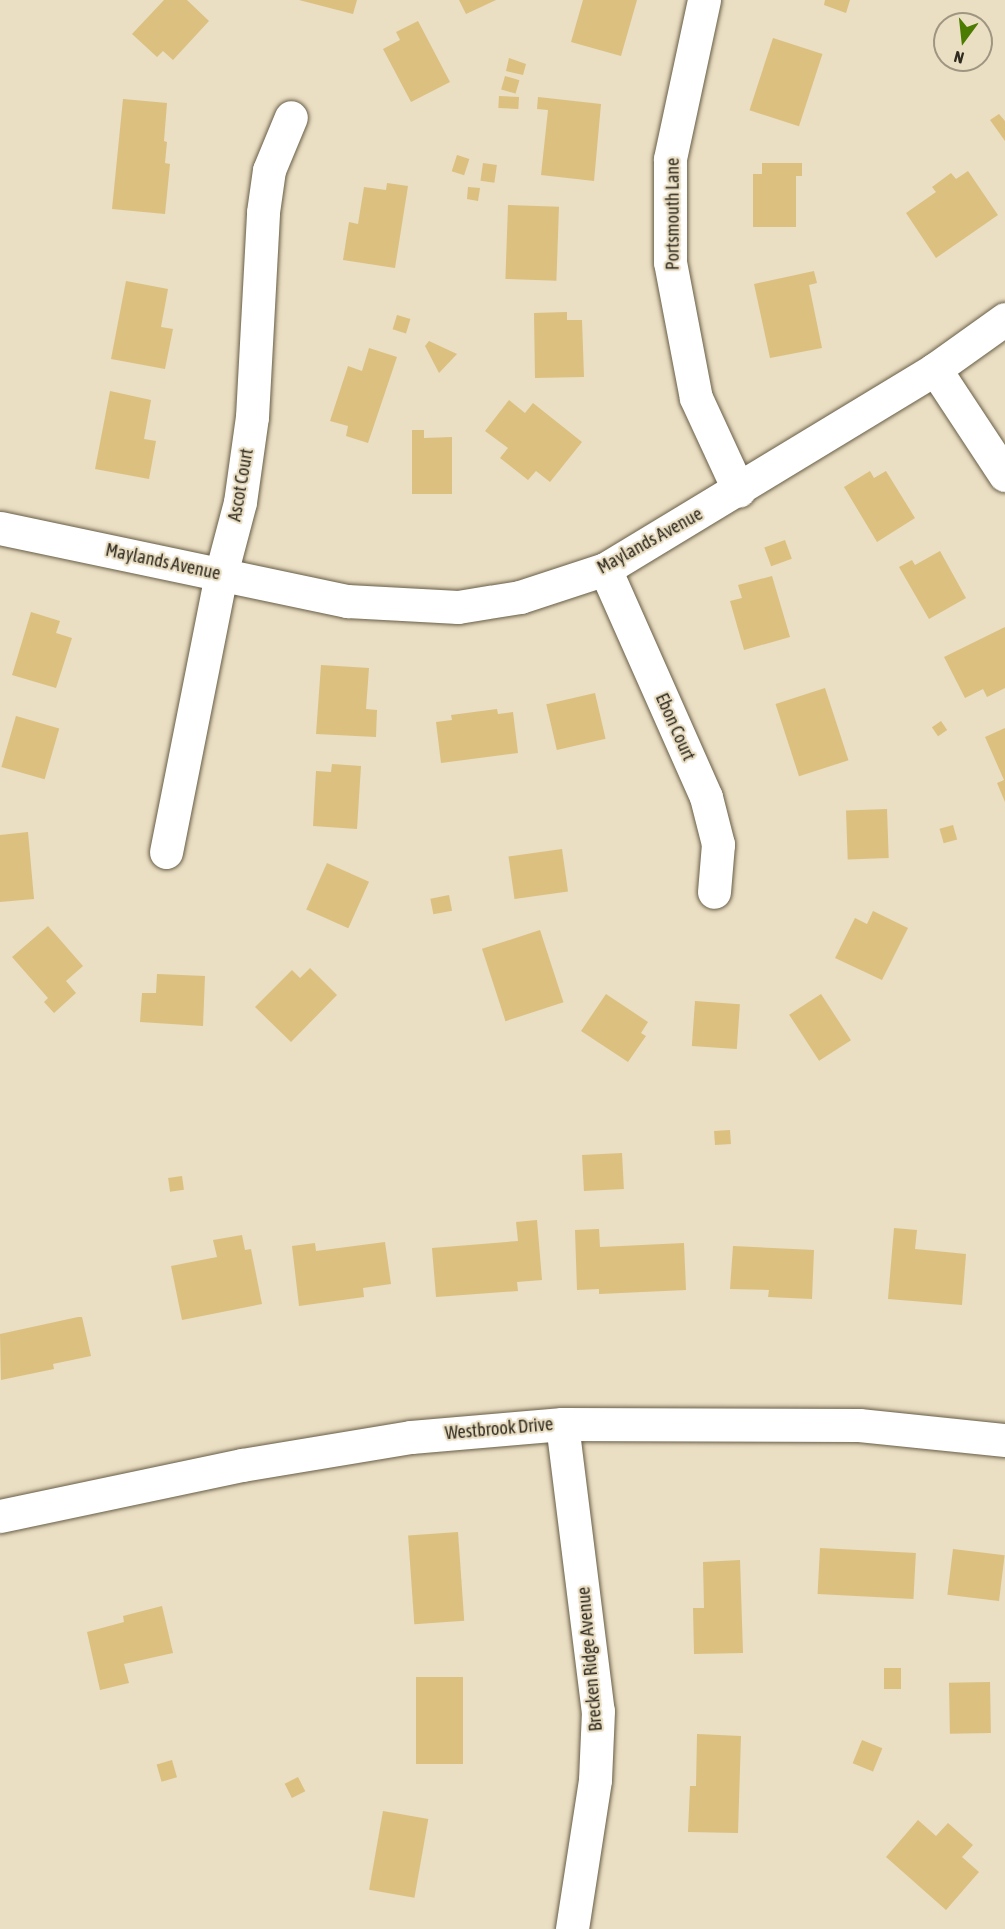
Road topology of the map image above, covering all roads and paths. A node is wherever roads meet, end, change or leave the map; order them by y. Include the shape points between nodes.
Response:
1 (704, 0) edge
2 (291, 117) dead end
3 (1005, 320) edge
4 (934, 369) junction
5 (1005, 475) edge
6 (739, 491) junction
7 (0, 528) edge
8 (604, 569) junction
9 (221, 574) junction
10 (166, 852) dead end
11 (714, 892) dead end
12 (562, 1424) junction
13 (1005, 1440) edge
14 (0, 1516) edge
15 (572, 1929) edge

1 - 6 street, Portsmouth Lane via 670,159 670,262 696,398
2 - 9 street, Ascot Court via 269,170 263,212 252,417 240,502
3 - 4 street, Maylands Avenue
4 - 5 street
4 - 6 street, Maylands Avenue
6 - 8 street, Maylands Avenue
7 - 9 street, Maylands Avenue
8 - 9 street, Maylands Avenue via 520,597 458,607 347,601
8 - 11 street, Ebon Court via 706,797 718,844
9 - 10 street, Ascot Court
12 - 13 street, Westbrook Drive via 859,1425
12 - 14 street, Westbrook Drive via 411,1437 264,1461
12 - 15 street, Brecken Ridge Avenue via 598,1711 595,1780

